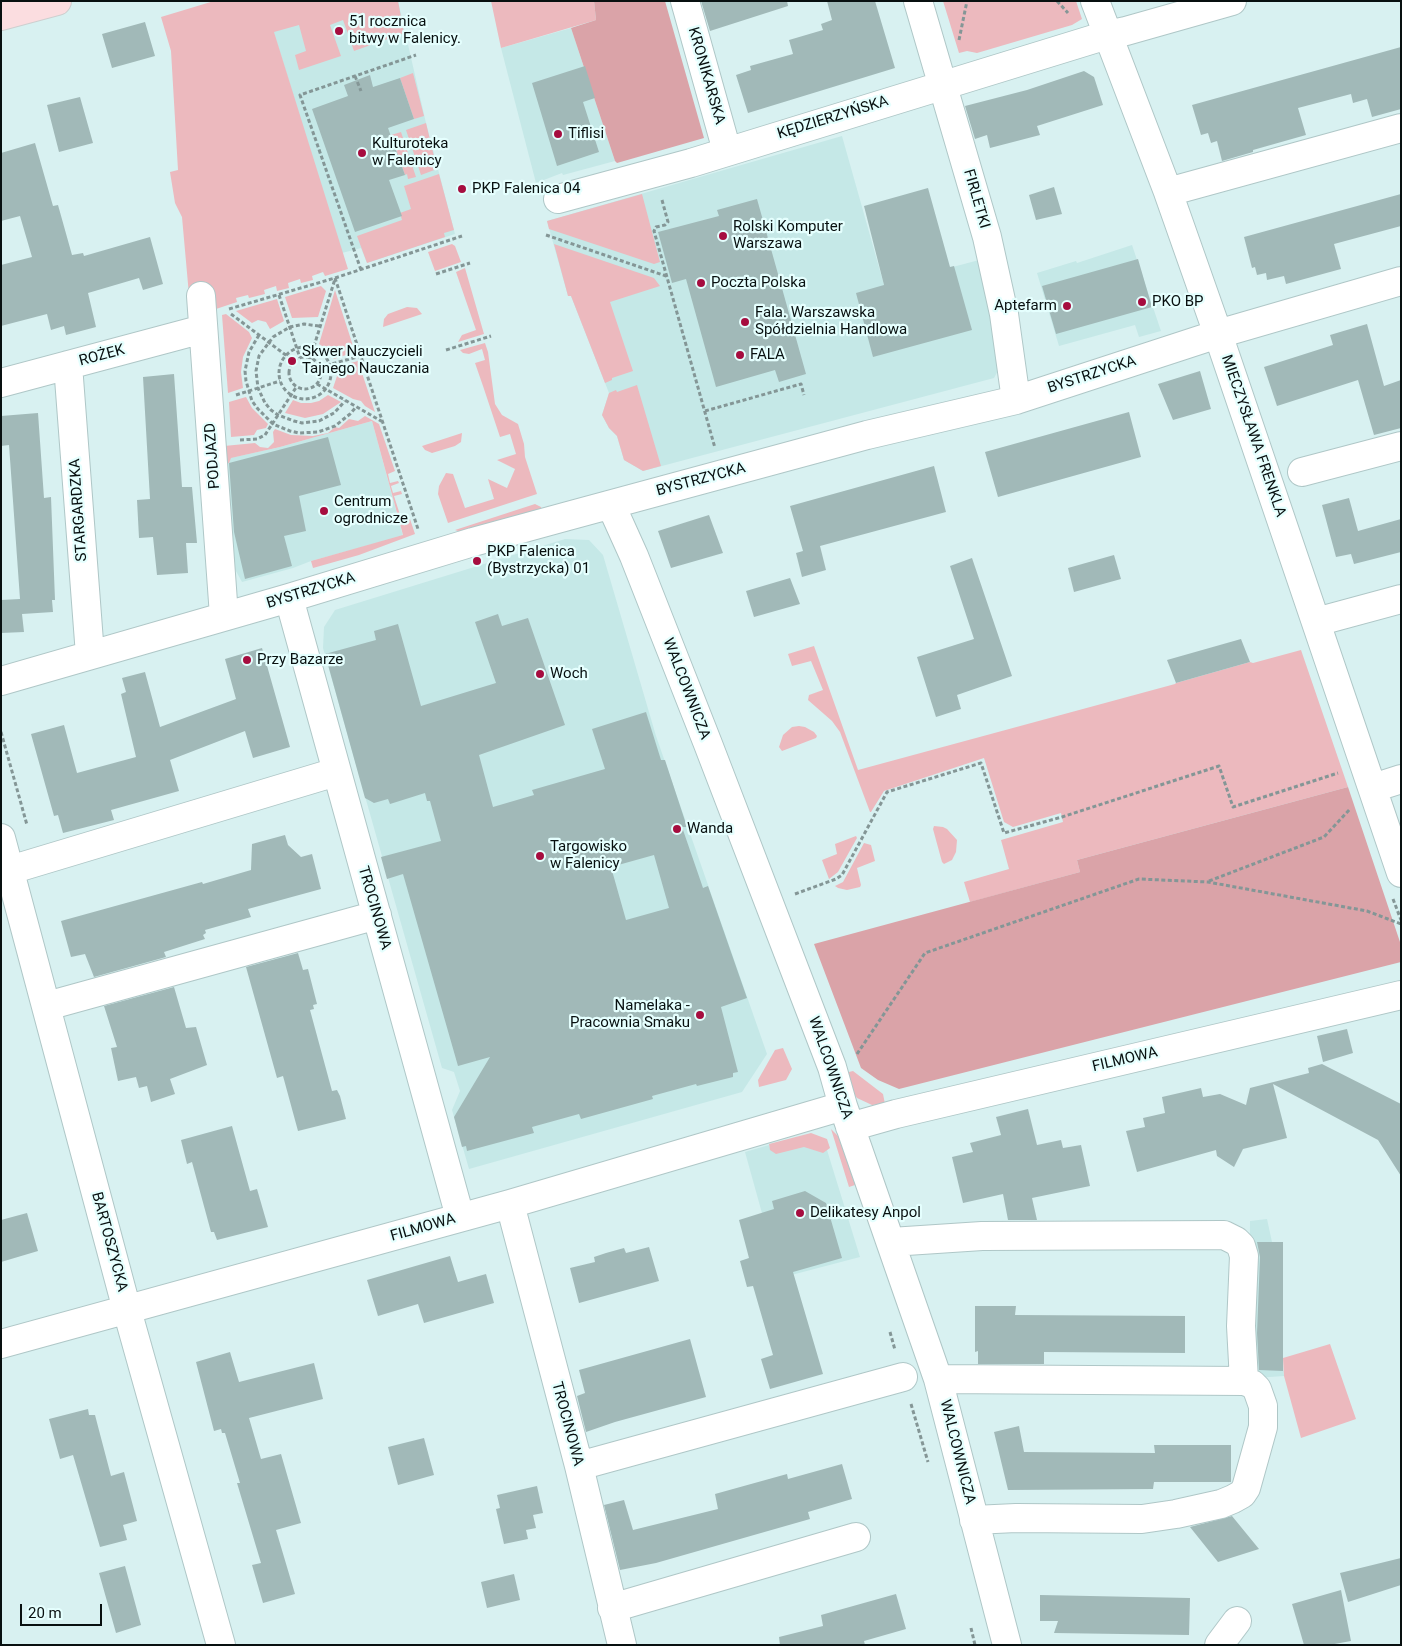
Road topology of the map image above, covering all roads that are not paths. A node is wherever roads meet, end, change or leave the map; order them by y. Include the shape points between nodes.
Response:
1 (57, 1) edge
2 (685, 1) edge
3 (918, 1) edge
4 (1095, 1) edge
5 (1232, 1) edge
6 (1, 16) edge
7 (1106, 35) junction
8 (943, 84) junction
9 (1401, 128) edge
10 (727, 151) junction
11 (1168, 192) junction
12 (558, 199) dead end
13 (1401, 281) edge
14 (201, 296) dead end
15 (203, 329) junction
16 (1218, 334) junction
17 (68, 365) junction
18 (1, 383) edge
19 (1016, 400) junction
20 (1401, 446) edge
21 (1302, 472) dead end
22 (611, 505) junction
23 (289, 598) junction
24 (1401, 599) edge
25 (224, 616) junction
26 (1316, 622) junction
27 (90, 655) junction
28 (1, 681) edge
29 (336, 772) junction
30 (1401, 779) edge
31 (1373, 788) junction
32 (1, 838) edge
33 (10, 870) junction
34 (1401, 873) edge
35 (377, 915) junction
36 (1401, 995) edge
37 (47, 1006) junction
38 (847, 1117) junction
39 (510, 1204) junction
40 (460, 1217) junction
41 (891, 1242) junction
42 (127, 1310) junction
43 (1, 1344) edge
44 (903, 1377) dead end
45 (938, 1379) junction
46 (1244, 1381) junction
47 (578, 1466) junction
48 (974, 1520) junction
49 (856, 1537) dead end
50 (612, 1608) junction
51 (1237, 1621) dead end
52 (1005, 1644) edge
53 (221, 1645) edge
54 (622, 1645) edge
55 (1219, 1645) edge

1 - 6 main road
2 - 10 street, KRONIKARSKA
3 - 8 street, FIRLETKI
4 - 7 street, MIECZYSŁAWA FRENKLA
5 - 7 street, KĘDZIERZYŃSKA
7 - 8 street, KĘDZIERZYŃSKA
7 - 11 street, MIECZYSŁAWA FRENKLA
8 - 10 street, KĘDZIERZYŃSKA
8 - 19 street, FIRLETKI via 988,237 1004,314
9 - 11 street
10 - 12 street, KĘDZIERZYŃSKA
11 - 16 street, MIECZYSŁAWA FRENKLA
13 - 16 street, BYSTRZYCKA
14 - 15 street, PODJAZD
15 - 17 street, ROŻEK
15 - 25 street, PODJAZD
16 - 19 street, BYSTRZYCKA
16 - 26 street, MIECZYSŁAWA FRENKLA
17 - 18 street, ROŻEK
17 - 27 street, STARGARDZKA
19 - 22 street, BYSTRZYCKA via 867,435
20 - 21 street
22 - 23 street, BYSTRZYCKA
22 - 38 street, WALCOWNICZA via 634,556 760,881 832,1068
23 - 25 street, BYSTRZYCKA
23 - 29 street, TROCINOWA
24 - 26 street
25 - 27 street, BYSTRZYCKA
26 - 31 street, MIECZYSŁAWA FRENKLA
27 - 28 street, BYSTRZYCKA
29 - 33 street
29 - 35 street, TROCINOWA
30 - 31 street
31 - 34 street, MIECZYSŁAWA FRENKLA
32 - 33 street, BARTOSZYCKA
33 - 37 street, BARTOSZYCKA
35 - 37 street
35 - 40 street, TROCINOWA
36 - 38 street, FILMOWA via 906,1112
37 - 42 street, BARTOSZYCKA
38 - 39 street, FILMOWA
38 - 41 street, WALCOWNICZA
39 - 40 street, FILMOWA
39 - 47 street, TROCINOWA
40 - 42 street, FILMOWA
41 - 45 street, WALCOWNICZA
41 - 46 street via 982,1236 1224,1235 1241,1246 1244,1256 1241,1326
42 - 43 street, FILMOWA
42 - 53 street, BARTOSZYCKA
44 - 47 street
45 - 46 street
45 - 48 street, WALCOWNICZA
46 - 48 street via 1258,1390 1263,1406 1263,1427 1246,1488 1233,1499 1142,1519
47 - 50 street, TROCINOWA
48 - 52 street, WALCOWNICZA
49 - 50 street
50 - 54 street, TROCINOWA
51 - 55 street

